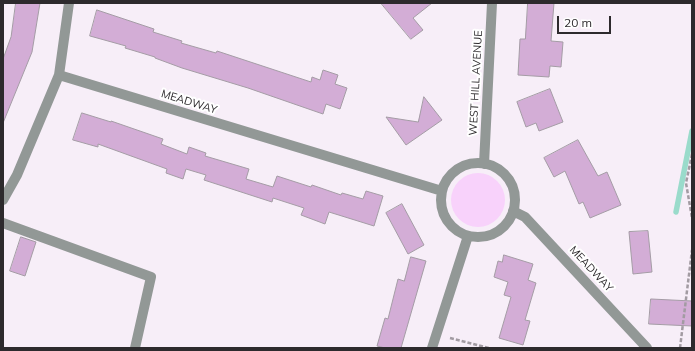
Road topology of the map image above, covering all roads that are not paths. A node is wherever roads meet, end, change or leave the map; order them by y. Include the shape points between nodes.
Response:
1 (69, 3) edge
2 (492, 3) edge
3 (59, 75) junction
4 (484, 164) junction
5 (442, 191) junction
6 (3, 200) edge
7 (513, 211) junction
8 (3, 223) edge
9 (468, 236) junction
10 (135, 348) edge
11 (432, 348) edge
12 (647, 348) edge

1 - 3 street
2 - 4 street, WEST HILL AVENUE
3 - 5 street, MEADWAY
3 - 6 street via 18,175
4 - 5 street via 463,166 453,172
4 - 7 street via 496,168 506,176 515,198
5 - 9 street via 443,213 453,227
7 - 9 street via 500,230 479,238
7 - 12 street, MEADWAY via 526,217
8 - 10 street via 151,277
9 - 11 street

